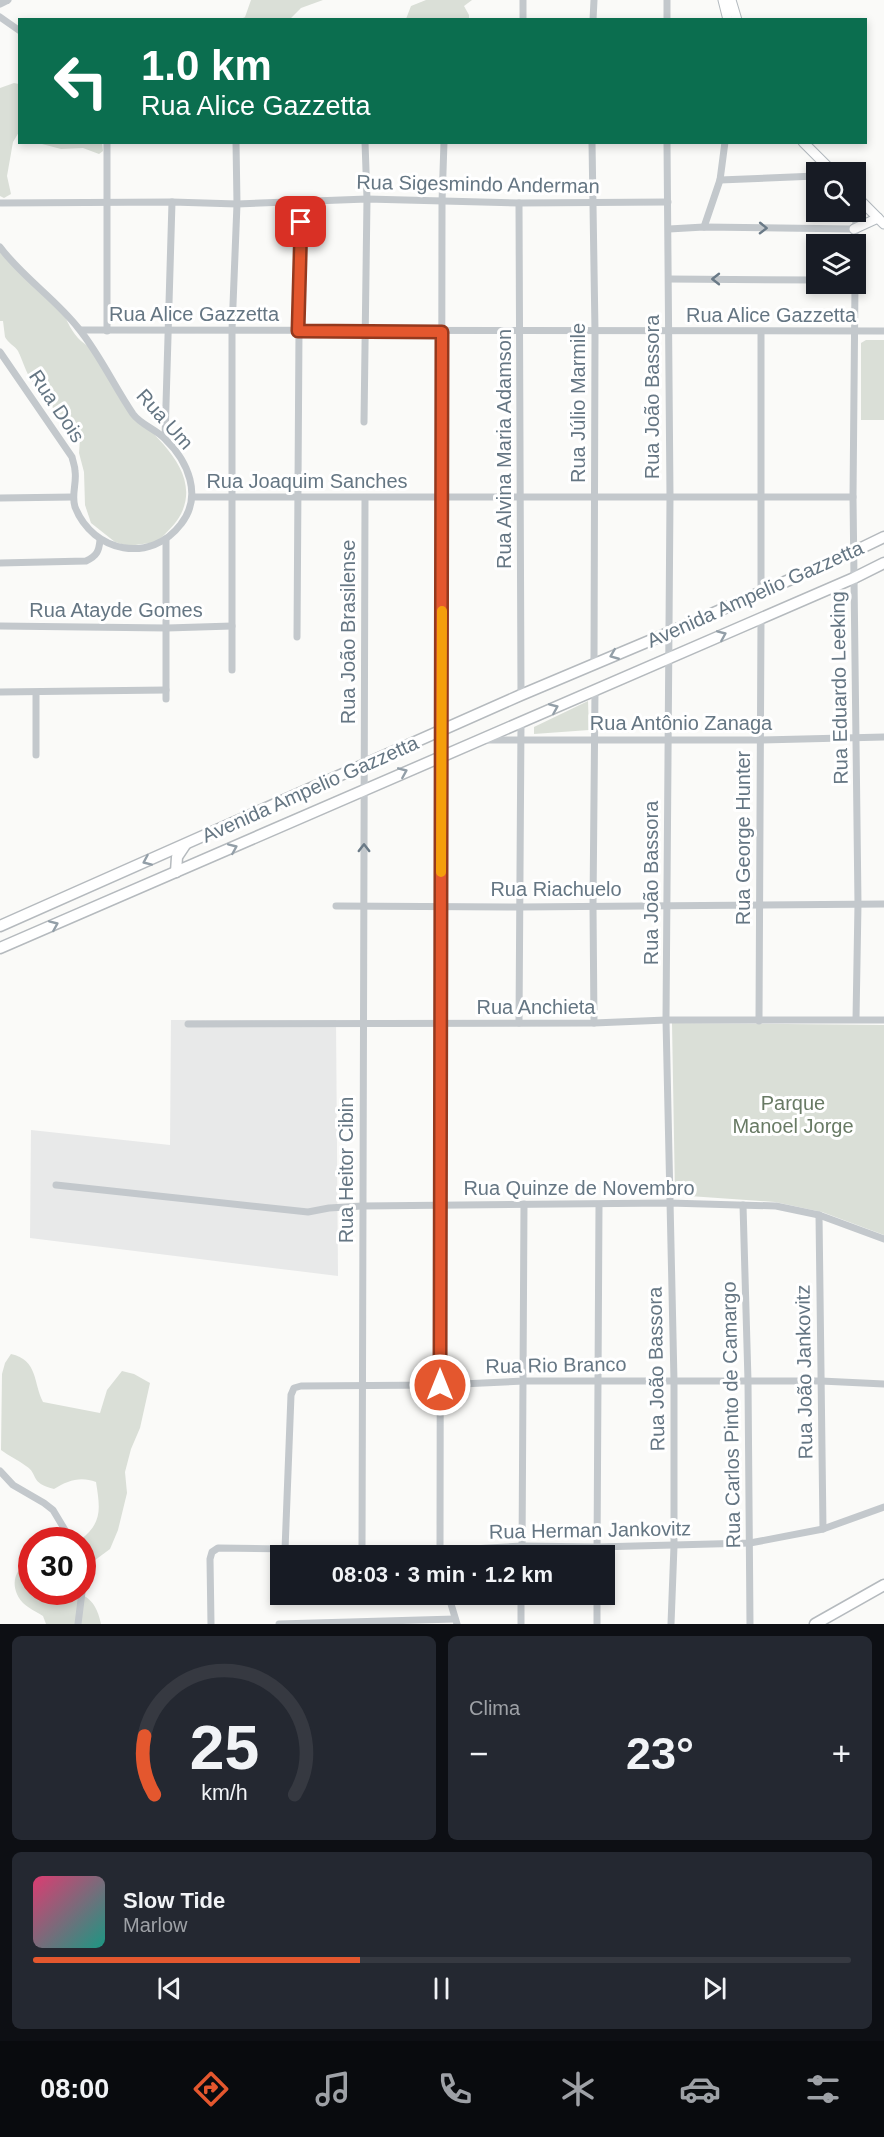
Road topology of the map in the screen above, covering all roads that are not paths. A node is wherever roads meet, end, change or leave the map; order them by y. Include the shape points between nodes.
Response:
1 (8, 0) edge
2 (523, 0) edge
3 (594, 0) edge
4 (668, 0) edge
5 (723, 0) edge
6 (731, 0) edge
7 (0, 5) edge
8 (0, 17) edge
9 (523, 18) edge
10 (593, 18) edge
11 (667, 18) edge
12 (728, 18) edge
13 (736, 18) edge
14 (18, 30) edge
15 (106, 144) edge
16 (236, 144) edge
17 (365, 144) edge
18 (444, 144) edge
19 (589, 144) edge
20 (667, 144) edge
21 (725, 144) edge
22 (805, 144) edge
23 (823, 162) edge
24 (806, 176) edge
25 (720, 180) junction
26 (367, 199) junction
27 (302, 201) junction
28 (106, 202) junction
29 (172, 202) junction
30 (442, 202) junction
31 (668, 202) junction
32 (0, 203) edge
33 (519, 203) junction
34 (593, 203) junction
35 (237, 204) junction
36 (866, 206) edge
37 (881, 221) edge
38 (854, 222) edge
39 (704, 227) junction
40 (669, 229) junction
41 (854, 229) junction
42 (854, 234) edge
43 (0, 247) edge
44 (669, 279) junction
45 (806, 280) edge
46 (855, 294) edge
47 (81, 330) junction
48 (232, 330) junction
49 (107, 331) junction
50 (298, 331) junction
51 (364, 331) junction
52 (520, 331) junction
53 (595, 331) junction
54 (668, 331) junction
55 (884, 331) edge
56 (168, 332) junction
57 (442, 332) junction
58 (761, 332) junction
59 (854, 332) junction
60 (0, 352) edge
61 (364, 422) dead end
62 (165, 438) junction
63 (594, 496) junction
64 (73, 497) junction
65 (193, 497) junction
66 (442, 497) junction
67 (520, 497) junction
68 (670, 497) junction
69 (760, 497) junction
70 (853, 497) junction
71 (0, 498) edge
72 (232, 498) junction
73 (298, 498) junction
74 (364, 498) junction
75 (884, 537) edge
76 (166, 539) junction
77 (100, 540) junction
78 (853, 552) junction
79 (0, 563) edge
80 (884, 563) edge
81 (854, 578) junction
82 (761, 592) junction
83 (761, 618) junction
84 (0, 626) edge
85 (232, 626) junction
86 (167, 628) junction
87 (668, 633) junction
88 (297, 637) dead end
89 (668, 658) junction
90 (594, 663) junction
91 (232, 670) dead end
92 (166, 690) junction
93 (595, 690) junction
94 (0, 692) edge
95 (36, 693) junction
96 (521, 695) junction
97 (166, 699) dead end
98 (521, 722) junction
99 (442, 730) junction
100 (856, 736) junction
101 (884, 737) edge
102 (667, 739) junction
103 (478, 740) junction
104 (522, 740) junction
105 (595, 740) junction
106 (760, 740) junction
107 (36, 755) dead end
108 (442, 756) junction
109 (364, 765) junction
110 (364, 789) junction
111 (185, 844) junction
112 (176, 872) junction
113 (760, 904) junction
114 (858, 904) junction
115 (884, 904) edge
116 (441, 905) junction
117 (668, 905) junction
118 (336, 906) dead end
119 (364, 906) junction
120 (593, 906) junction
121 (520, 907) junction
122 (0, 926) edge
123 (0, 948) edge
124 (856, 1019) junction
125 (666, 1020) junction
126 (884, 1020) edge
127 (759, 1021) junction
128 (440, 1023) junction
129 (519, 1023) junction
130 (594, 1023) junction
131 (188, 1024) dead end
132 (363, 1024) junction
133 (56, 1185) dead end
134 (669, 1203) junction
135 (524, 1204) junction
136 (599, 1205) junction
137 (743, 1205) junction
138 (362, 1206) junction
139 (440, 1206) junction
140 (819, 1215) junction
141 (884, 1239) edge
142 (524, 1381) junction
143 (598, 1381) junction
144 (674, 1381) junction
145 (748, 1381) junction
146 (821, 1381) junction
147 (884, 1384) edge
148 (440, 1385) junction
149 (364, 1386) junction
150 (0, 1471) edge
151 (884, 1507) edge
152 (63, 1527) edge
153 (823, 1529) junction
154 (750, 1543) junction
155 (285, 1545) edge
156 (363, 1545) edge
157 (439, 1545) edge
158 (522, 1545) edge
159 (597, 1545) edge
160 (674, 1546) junction
161 (615, 1547) edge
162 (270, 1550) edge
163 (884, 1585) edge
164 (80, 1605) edge
165 (451, 1605) edge
166 (521, 1605) edge
167 (597, 1605) edge
168 (830, 1620) edge
169 (456, 1622) edge
170 (78, 1624) edge
171 (211, 1624) edge
172 (279, 1624) edge
173 (521, 1624) edge
174 (597, 1624) edge
175 (671, 1624) edge
176 (750, 1624) edge
177 (815, 1624) edge

1 - 7 street
2 - 9 street
3 - 10 street
4 - 11 street
5 - 12 main road
6 - 13 main road
8 - 14 street
15 - 28 street
16 - 35 street
17 - 26 street
18 - 30 street
19 - 34 street, Rua Júlio Marmile
20 - 31 street, Rua João Bassora
21 - 25 street
22 - 23 main road
24 - 25 street
25 - 39 street
26 - 27 street, Rua Sigesmindo Anderman
26 - 30 street, Rua Sigesmindo Anderman
26 - 51 street
27 - 35 street, Rua Sigesmindo Anderman
27 - 50 street
28 - 29 street, Rua Sigesmindo Anderman
28 - 32 street, Rua Sigesmindo Anderman
28 - 49 street
29 - 35 street, Rua Sigesmindo Anderman
29 - 56 street
30 - 33 street, Rua Sigesmindo Anderman
30 - 57 street
31 - 34 street, Rua Sigesmindo Anderman
31 - 40 street, Rua João Bassora
33 - 34 street, Rua Sigesmindo Anderman
33 - 52 street, Rua Alvina Maria Adamson
34 - 53 street, Rua Júlio Marmile
35 - 48 street
36 - 37 main road
37 - 41 main road
38 - 41 street
39 - 40 street
39 -> 41 street
40 - 44 street, Rua João Bassora
41 - 42 street
43 - 47 street, Rua Um
45 -> 44 street
44 - 54 street, Rua João Bassora
46 - 59 street, Rua Eduardo Leeking
47 - 49 street, Rua Alice Gazzetta
47 - 62 street, Rua Um via 134,415
48 - 50 street, Rua Alice Gazzetta
48 - 56 street, Rua Alice Gazzetta
48 - 72 street
49 - 56 street, Rua Alice Gazzetta
50 - 51 street, Rua Alice Gazzetta
50 - 73 street
51 - 57 street, Rua Alice Gazzetta
51 - 61 street
52 - 53 street, Rua Alice Gazzetta
52 - 57 street, Rua Alice Gazzetta
52 - 67 street, Rua Alvina Maria Adamson
53 - 54 street, Rua Alice Gazzetta
53 - 63 street, Rua Júlio Marmile
54 - 58 street, Rua Alice Gazzetta
54 - 68 street, Rua João Bassora
55 - 59 street, Rua Alice Gazzetta
56 - 62 street
57 - 66 street
58 - 59 street, Rua Alice Gazzetta
58 - 69 street
59 - 70 street, Rua Eduardo Leeking
60 - 64 street, Rua Dois via 72,458
62 - 65 street, Rua Um via 184,466
63 - 67 street, Rua Joaquim Sanches
63 - 68 street, Rua Joaquim Sanches
63 - 90 street, Rua Júlio Marmile
64 - 71 street
64 - 77 street, Rua Dois via 80,516
65 - 72 street, Rua Joaquim Sanches
65 - 76 street via 189,512
66 - 67 street, Rua Joaquim Sanches
66 - 74 street, Rua Joaquim Sanches
66 - 99 street
67 - 96 street, Rua Alvina Maria Adamson
68 - 69 street, Rua Joaquim Sanches
68 - 87 street, Rua João Bassora
69 - 70 street, Rua Joaquim Sanches
69 - 82 street
70 - 78 street, Rua Eduardo Leeking
72 - 73 street, Rua Joaquim Sanches
72 - 85 street
73 - 74 street, Rua Joaquim Sanches
73 - 88 street
74 - 109 street, Rua João Brasilense
75 - 78 main road, Avenida Ampelio Gazzetta
76 - 77 street via 134,549
76 - 86 street
77 - 79 street via 99,550 86,561
78 - 81 street, Rua Eduardo Leeking
78 - 82 main road, Avenida Ampelio Gazzetta
80 - 81 main road, Avenida Ampelio Gazzetta
81 - 83 main road, Avenida Ampelio Gazzetta
81 - 100 street, Rua Eduardo Leeking
82 - 87 main road, Avenida Ampelio Gazzetta
89 -> 83 main road, Avenida Ampelio Gazzetta
83 - 106 street, Rua George Hunter
84 - 86 street, Rua Atayde Gomes
85 - 86 street, Rua Atayde Gomes
85 - 91 street
86 - 92 street
87 - 89 street, Rua João Bassora
87 -> 90 main road, Avenida Ampelio Gazzetta
89 - 93 main road, Avenida Ampelio Gazzetta
89 - 102 street, Rua João Bassora
90 - 96 main road, Avenida Ampelio Gazzetta
92 - 95 street
92 - 97 street
98 -> 93 main road, Avenida Ampelio Gazzetta
93 - 105 street
94 - 95 street
95 - 107 street
96 - 99 main road, Avenida Ampelio Gazzetta
98 - 103 main road, Avenida Ampelio Gazzetta
98 - 104 street
99 - 108 street
99 - 109 main road, Avenida Ampelio Gazzetta
100 - 101 street, Rua Antônio Zanaga
100 - 106 street, Rua Antônio Zanaga
100 - 114 street, Rua Eduardo Leeking
102 - 105 street, Rua Antônio Zanaga
102 - 106 street, Rua Antônio Zanaga
102 - 117 street, Rua João Bassora
103 - 104 street, Rua Antônio Zanaga
103 - 108 main road, Avenida Ampelio Gazzetta
104 - 105 street, Rua Antônio Zanaga
104 - 121 street
105 - 120 street
106 - 113 street, Rua George Hunter
110 -> 108 main road, Avenida Ampelio Gazzetta
108 - 116 street
109 - 110 street, Rua João Brasilense
109 - 111 main road, Avenida Ampelio Gazzetta
112 -> 110 main road, Avenida Ampelio Gazzetta
119 -> 110 street, Rua Heitor Cibin
111 - 112 main road via 177,857
111 -> 122 main road, Avenida Ampelio Gazzetta
123 -> 112 main road, Avenida Ampelio Gazzetta
113 - 114 street, Rua Riachuelo
113 - 117 street, Rua Riachuelo
113 - 127 street, Rua George Hunter
114 - 115 street, Rua Riachuelo
114 - 124 street, Rua Eduardo Leeking
116 - 119 street, Rua Riachuelo
116 - 121 street, Rua Riachuelo
116 - 128 street
117 - 120 street, Rua Riachuelo
117 - 125 street, Rua João Bassora
118 - 119 street, Rua Riachuelo
119 - 132 street, Rua Heitor Cibin
120 - 121 street, Rua Riachuelo
120 - 130 street
121 - 129 street
124 - 126 street, Rua Anchieta
124 - 127 street, Rua Anchieta
125 - 127 street, Rua Anchieta
125 - 130 street, Rua Anchieta
125 - 134 street, Rua João Bassora
128 - 129 street, Rua Anchieta
128 - 132 street, Rua Anchieta
128 - 139 street
129 - 130 street, Rua Anchieta
131 - 132 street, Rua Anchieta
132 - 138 street, Rua Heitor Cibin
133 - 138 street, Rua Quinze de Novembro via 308,1212
134 - 136 street, Rua Quinze de Novembro
134 - 137 street, Rua Quinze de Novembro
134 - 144 street, Rua João Bassora
135 - 136 street, Rua Quinze de Novembro
135 - 139 street, Rua Quinze de Novembro
135 - 142 street
136 - 143 street
137 - 140 street, Rua Quinze de Novembro via 776,1206
137 - 145 street, Rua Carlos Pinto de Camargo
138 - 139 street, Rua Quinze de Novembro
138 - 149 street, Rua Heitor Cibin
139 - 148 street
140 - 141 street, Rua Quinze de Novembro
140 - 146 street, Rua João Jankovitz
142 - 143 street, Rua Rio Branco
142 - 148 street, Rua Rio Branco
142 - 158 street
143 - 144 street, Rua Rio Branco
143 - 159 street
144 - 145 street, Rua Rio Branco
144 - 160 street, Rua João Bassora
145 - 146 street, Rua Rio Branco
145 - 154 street, Rua Carlos Pinto de Camargo
146 - 147 street, Rua Rio Branco
146 - 153 street, Rua João Jankovitz
148 - 149 street, Rua Rio Branco
148 - 157 street
149 - 155 street, Rua Rio Branco via 294,1388
149 - 156 street, Rua Heitor Cibin
150 - 152 street via 13,1485 53,1510
151 - 153 street, Rua Herman Jankovitz
153 - 154 street, Rua Herman Jankovitz
154 - 160 street, Rua Herman Jankovitz
154 - 176 street, Rua Carlos Pinto de Camargo
160 - 161 street, Rua Herman Jankovitz
160 - 175 street, Rua João Bassora
162 - 171 street, Rua Herman Jankovitz via 218,1548 212,1552
163 - 168 main road
164 - 170 street
165 - 169 street
166 - 173 street
167 - 174 street
168 - 177 main road
169 - 172 street

